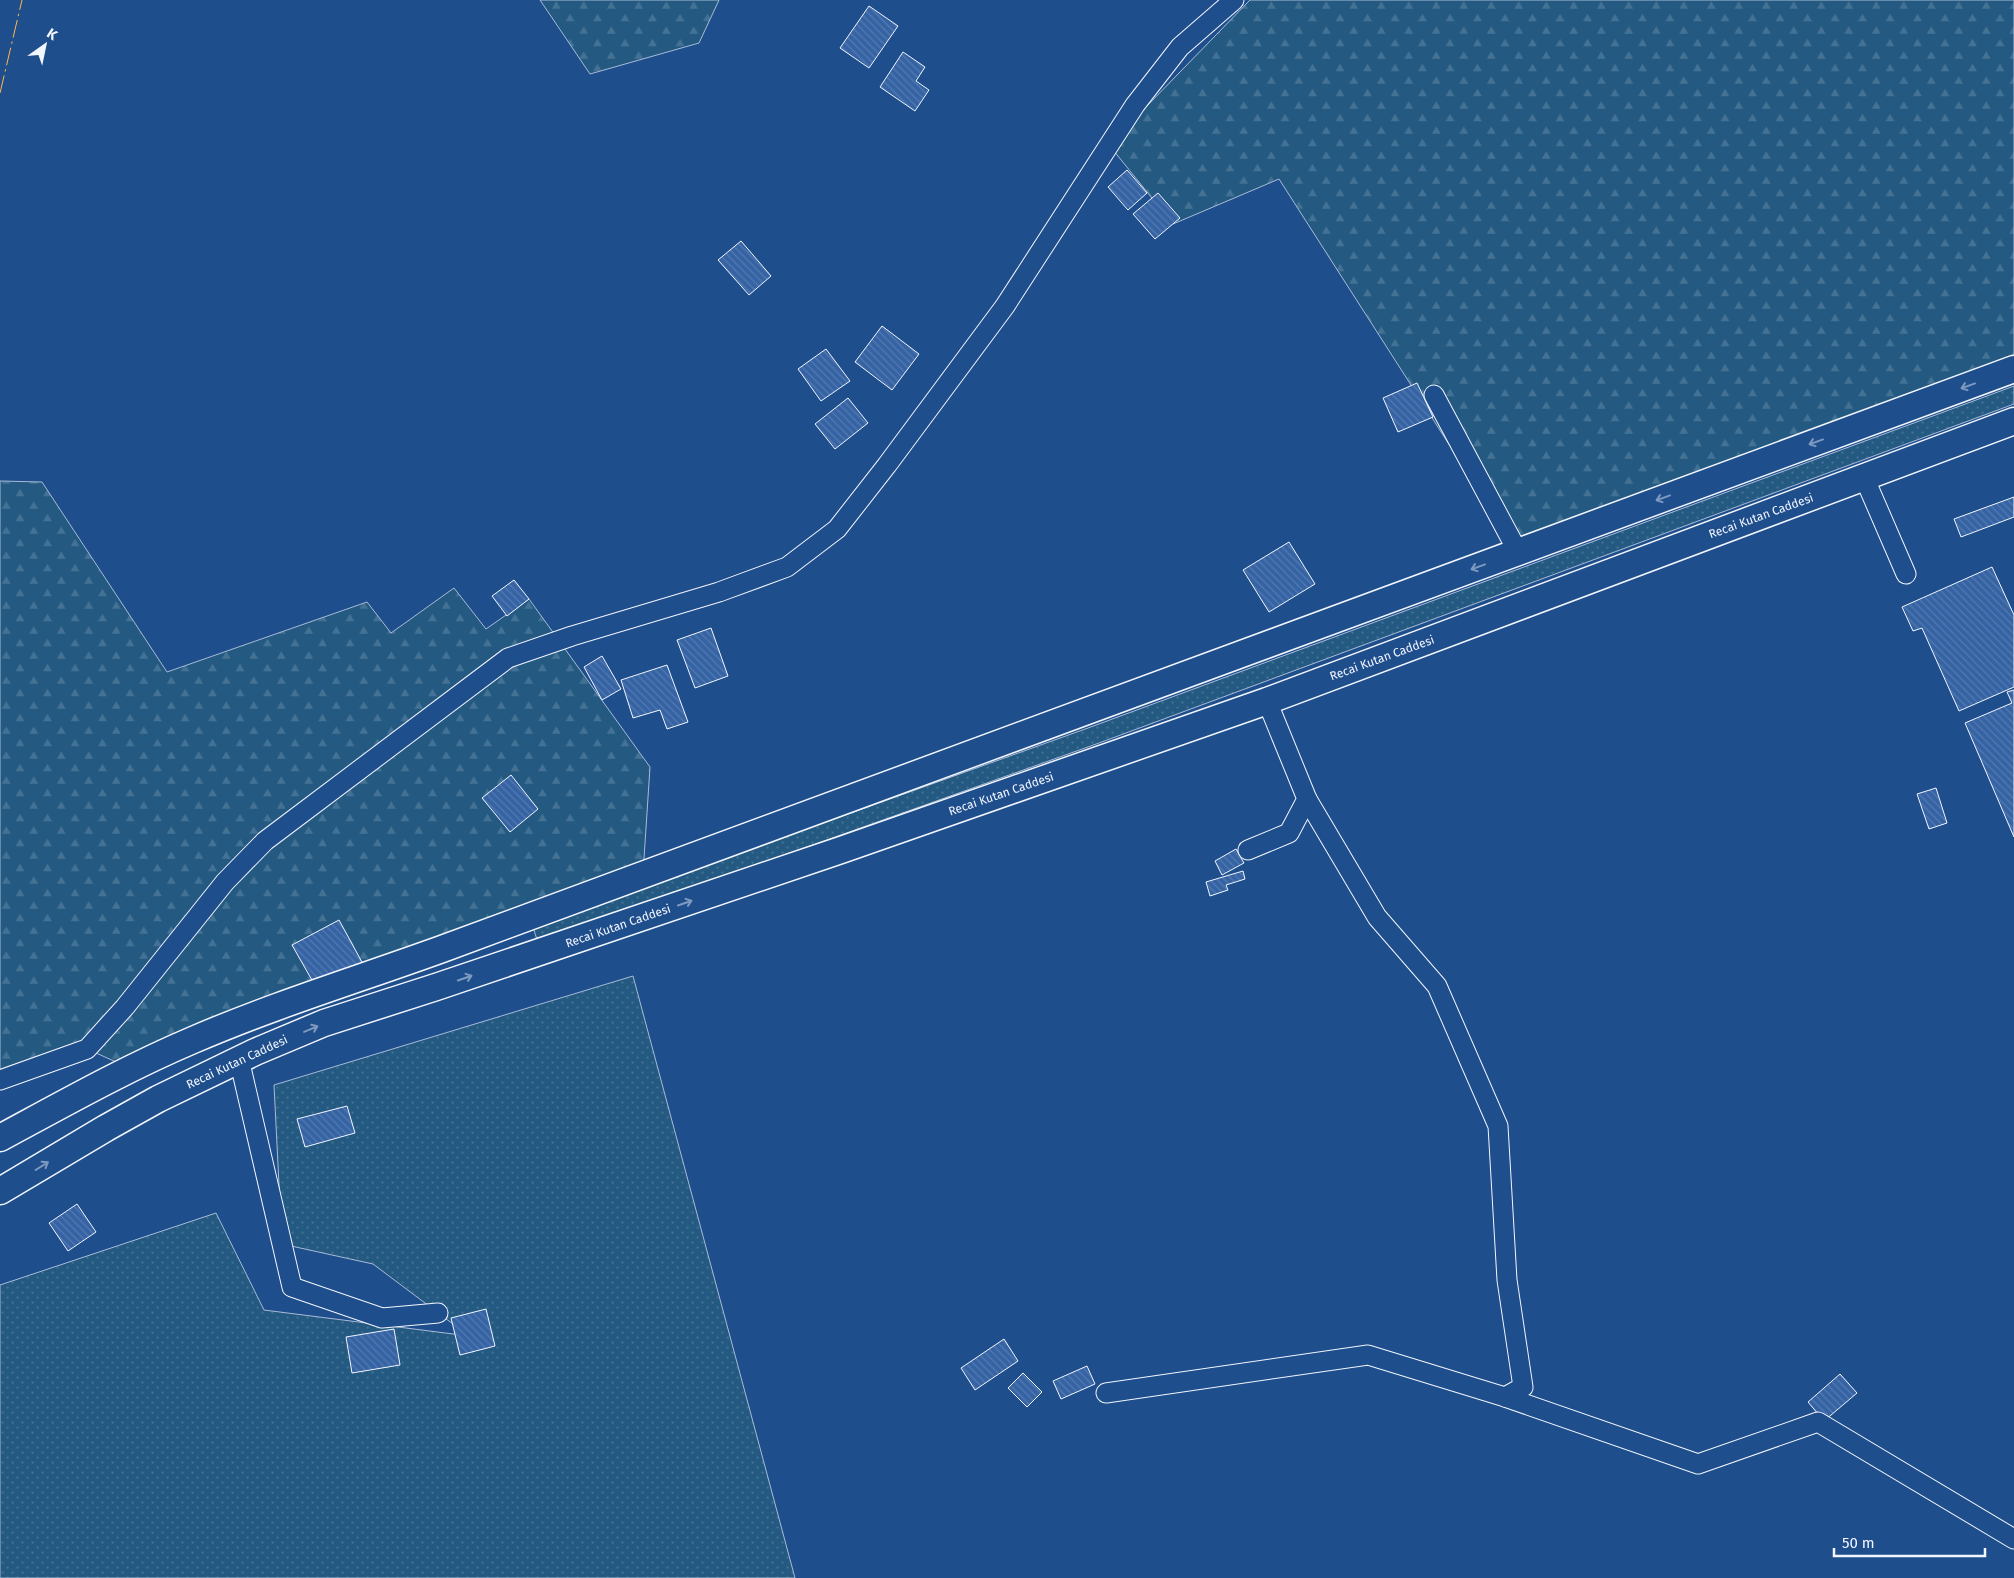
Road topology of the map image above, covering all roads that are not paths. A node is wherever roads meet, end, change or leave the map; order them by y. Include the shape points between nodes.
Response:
1 (1234, 0) edge
2 (2014, 369) edge
3 (1434, 395) dead end
4 (2014, 421) edge
5 (1864, 478) junction
6 (1518, 552) junction
7 (1906, 574) dead end
8 (1267, 701) junction
9 (1307, 799) junction
10 (1248, 850) dead end
11 (239, 1059) junction
12 (0, 1080) edge
13 (0, 1138) edge
14 (0, 1191) edge
15 (438, 1313) dead end
16 (1106, 1393) dead end
17 (1505, 1397) junction
18 (2014, 1539) edge

1 - 12 street via 1180,47 1134,105 1005,306 837,529 787,567 508,658 265,841 225,882 87,1050
2 -> 6 main road
3 - 6 street
4 - 5 main road, Recai Kutan Caddesi
5 - 7 street
5 - 8 main road, Recai Kutan Caddesi
6 -> 13 main road via 192,1040
8 - 9 street
11 -> 8 main road, Recai Kutan Caddesi via 324,1023 832,853
9 - 10 street via 1289,833
9 - 17 street via 1377,917 1437,986 1498,1126 1507,1280 1523,1387
14 -> 11 main road, Recai Kutan Caddesi via 115,1123
11 - 15 street via 292,1287 382,1318
16 - 17 street via 1368,1355
17 - 18 street via 1698,1464 1818,1422

